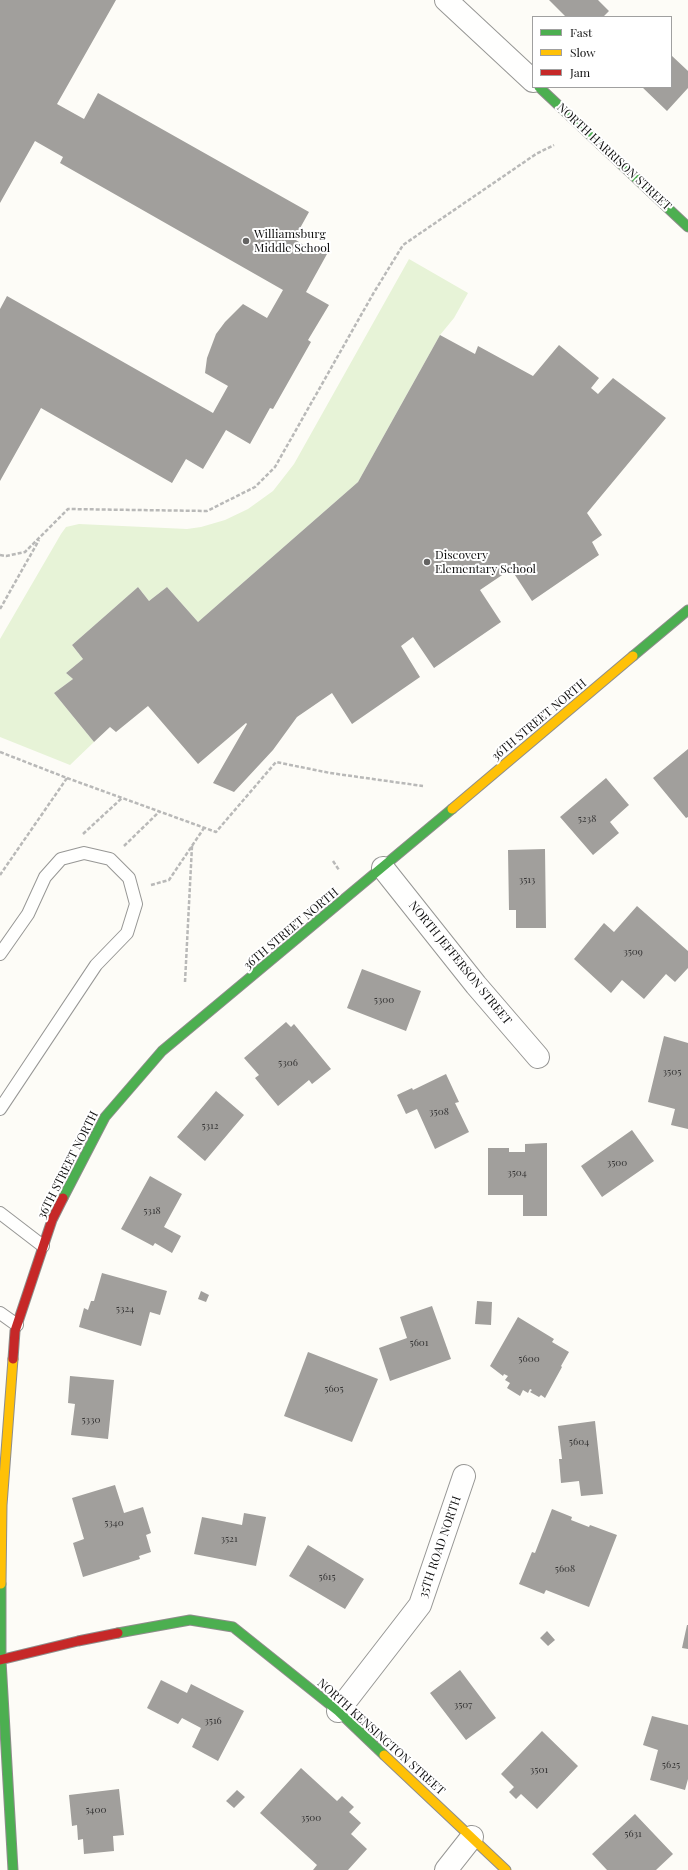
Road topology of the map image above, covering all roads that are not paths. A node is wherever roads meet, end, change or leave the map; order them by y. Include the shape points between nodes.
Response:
1 (446, 0) edge
2 (532, 80) edge
3 (540, 88) edge
4 (688, 227) edge
5 (688, 610) edge
6 (383, 868) junction
7 (0, 954) edge
8 (538, 1057) dead end
9 (0, 1109) edge
10 (0, 1213) edge
11 (44, 1246) junction
12 (0, 1313) edge
13 (17, 1325) junction
14 (464, 1476) dead end
15 (1, 1660) edge
16 (338, 1711) junction
17 (472, 1837) junction
18 (13, 1870) edge
19 (446, 1870) edge
20 (506, 1870) edge

1 - 2 street
3 - 4 street, NORTH HARRISON STREET
5 - 6 street, 36TH STREET NORTH
6 - 8 street, NORTH JEFFERSON STREET via 476,985
6 - 11 street, 36TH STREET NORTH via 162,1051 105,1117 52,1220
7 - 9 lane via 28,914 45,877 60,859 84,853 110,859 129,878 136,904 127,933 96,965
10 - 11 lane
11 - 13 street, 36TH STREET NORTH
12 - 13 lane
13 - 15 street, 36TH STREET NORTH via 2,1504
14 - 16 street, 35TH ROAD NORTH via 420,1605
15 - 16 street, NORTH KENSINGTON STREET via 78,1640 190,1620 233,1626
15 - 18 street, 36TH STREET NORTH
16 - 17 street, NORTH KENSINGTON STREET
17 - 19 street
17 - 20 street, NORTH KENSINGTON STREET

